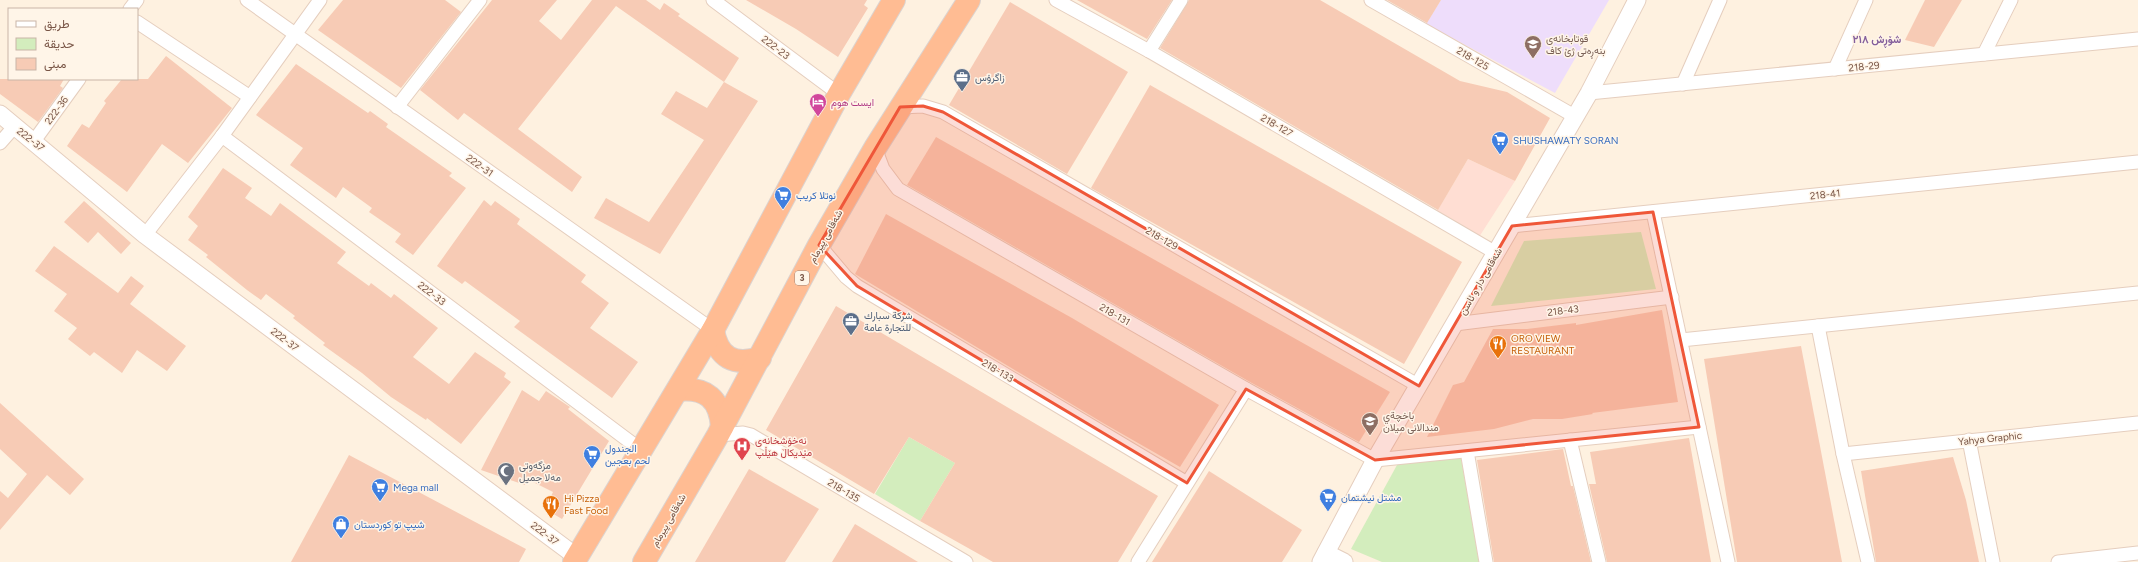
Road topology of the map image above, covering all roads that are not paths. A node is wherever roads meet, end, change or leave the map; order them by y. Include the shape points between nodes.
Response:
1 (137, 0) edge
2 (247, 0) edge
3 (320, 0) edge
4 (480, 0) edge
5 (714, 0) edge
6 (894, 0) edge
7 (969, 0) edge
8 (1056, 0) edge
9 (1181, 0) edge
10 (1371, 0) edge
11 (1637, 0) edge
12 (1720, 0) edge
13 (1866, 0) edge
14 (2011, 0) edge
15 (131, 8) edge
16 (138, 23) edge
17 (294, 34) junction
18 (2138, 39) edge
19 (1149, 51) junction
20 (1984, 54) junction
21 (1835, 69) junction
22 (78, 80) edge
23 (1683, 84) junction
24 (1589, 93) junction
25 (839, 94) junction
26 (250, 96) junction
27 (397, 106) junction
28 (900, 107) junction
29 (0, 114) edge
30 (1576, 117) junction
31 (14, 127) junction
32 (222, 136) junction
33 (34, 141) junction
34 (0, 143) edge
35 (875, 148) junction
36 (2138, 162) edge
37 (1653, 212) junction
38 (1512, 226) junction
39 (145, 235) junction
40 (819, 245) junction
41 (1496, 253) junction
42 (2138, 293) edge
43 (1672, 297) junction
44 (1455, 324) junction
45 (1818, 326) junction
46 (713, 330) junction
47 (1680, 340) junction
48 (760, 358) junction
49 (1419, 386) junction
50 (1246, 389) junction
51 (678, 390) junction
52 (2138, 423) edge
53 (1699, 427) junction
54 (720, 431) junction
55 (1570, 440) junction
56 (1969, 440) junction
57 (641, 450) junction
58 (1467, 451) junction
59 (1843, 454) junction
60 (1375, 460) junction
61 (1187, 483) junction
62 (2138, 553) edge
63 (1323, 557) edge
64 (575, 559) edge
65 (644, 562) edge
66 (966, 562) edge
67 (1138, 562) edge
68 (1344, 562) edge
69 (1486, 562) edge
70 (1599, 562) edge
71 (1728, 562) edge
72 (1868, 562) edge
73 (1993, 562) edge
74 (2058, 562) edge

1 - 15 street
2 - 17 street, 222-31
3 - 17 street
4 - 27 street
5 - 25 street, 222-23
6 - 25 highway
7 - 28 highway, شەقامی پیرمام / 3
8 - 19 street, 218-127
9 - 19 street
10 - 30 street, 218-125
11 - 24 street, شەقامی دار و ئاسن
12 - 23 street
13 - 21 street
14 - 20 street
16 - 26 street
17 - 26 street
17 - 27 street, 222-31
18 - 20 street, 218-29
19 - 41 street, 218-127
20 - 21 street, 218-29
21 - 23 street, 218-29
22 - 33 street, 222-36
23 - 24 street, 218-29
24 - 30 street, شەقامی دار و ئاسن
25 - 46 highway
26 - 32 street
27 - 46 street, 222-31
28 - 35 highway, شەقامی پیرمام / 3
28 - 49 street, 218-129 via 923,106 943,112
29 - 31 street, 222-37
30 - 38 street, شەقامی دار و ئاسن
31 - 33 street, 222-37
31 - 34 street
32 - 39 street
32 - 57 street, 222-33
33 - 39 street, 222-37
35 - 40 highway, شەقامی پیرمام / 3
35 - 50 street, 218-131 via 883,169 898,188
36 - 37 street, 218-41
37 - 38 street, 218-41
37 - 43 street
38 - 41 street, شەقامی دار و ئاسن
39 - 64 street, 222-37
40 - 48 highway, شەقامی پیرمام / 3
40 - 61 street, 218-133 via 857,286
41 - 44 street, شەقامی دار و ئاسن
42 - 45 street
43 - 44 street, 218-43
43 - 47 street
44 - 49 street, شەقامی دار و ئاسن
45 - 47 street
45 - 59 street
46 - 48 highway via 716,343 723,354 734,360 747,362
46 - 51 highway
47 - 53 street
48 - 54 highway, شەقامی پیرمام / 3
49 - 60 street, شەقامی دار و ئاسن
50 - 60 street, 218-131
50 - 61 street
51 - 54 highway via 705,392 715,401 721,414
51 - 57 highway
52 - 56 street, Yahya Graphic
53 - 55 street
53 - 71 street
54 - 65 highway, شەقامی پیرمام / 3
54 - 66 street, 218-135 via 751,434
55 - 58 street
55 - 70 street
56 - 59 street, Yahya Graphic
56 - 73 street
57 - 64 highway
58 - 60 street
58 - 69 street
59 - 72 street
60 - 63 street, شەقامی دار و ئاسن
61 - 67 street
62 - 74 street
63 - 68 street

